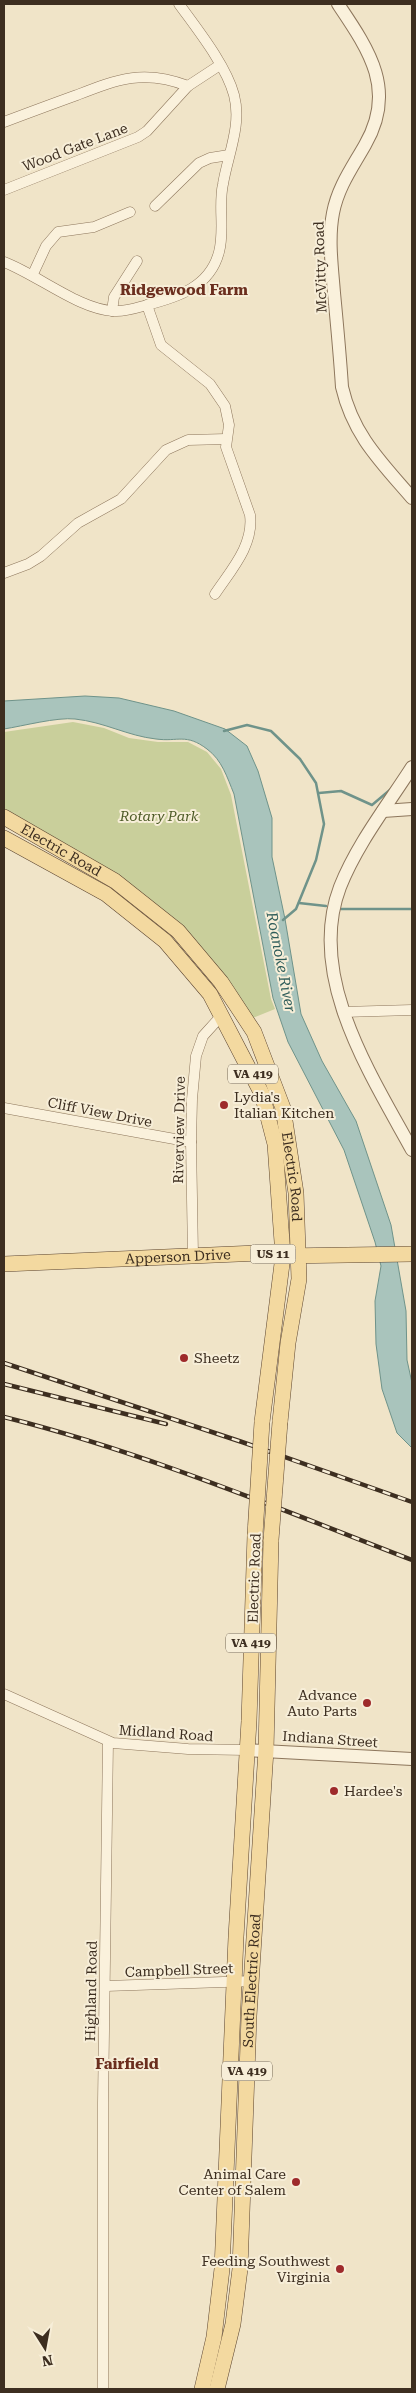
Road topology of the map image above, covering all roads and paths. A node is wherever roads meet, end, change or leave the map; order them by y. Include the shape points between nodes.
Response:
1 (179, 4) edge
2 (338, 4) edge
3 (220, 65) junction
4 (188, 86) junction
5 (4, 122) edge
6 (229, 155) junction
7 (4, 190) edge
8 (155, 206) dead end
9 (130, 212) dead end
10 (137, 261) dead end
11 (4, 262) edge
12 (33, 274) junction
13 (147, 305) junction
14 (112, 311) junction
15 (226, 438) junction
16 (412, 498) edge
17 (4, 573) edge
18 (216, 594) dead end
19 (412, 767) edge
20 (412, 808) edge
21 (383, 811) junction
22 (4, 818) edge
23 (4, 838) edge
24 (412, 1010) edge
25 (343, 1012) junction
26 (222, 1015) junction
27 (4, 1108) edge
28 (191, 1142) junction
29 (412, 1150) edge
30 (412, 1254) edge
31 (193, 1255) junction
32 (283, 1256) junction
33 (299, 1256) junction
34 (4, 1264) edge
35 (4, 1694) edge
36 (108, 1742) junction
37 (246, 1750) junction
38 (266, 1750) junction
39 (412, 1759) edge
40 (253, 1981) junction
41 (235, 1982) junction
42 (106, 1986) junction
43 (103, 2389) edge
44 (202, 2389) edge
45 (217, 2389) edge

1 - 3 street
2 - 16 street, McVitty Road via 372,60 379,95 373,130 344,180 333,214 332,262 342,387 360,434
3 - 4 street, Wood Gate Lane
3 - 6 street via 237,106
4 - 5 street via 160,78 129,78 104,84
4 - 7 street, Wood Gate Lane via 138,137
6 - 8 street via 199,162
6 - 13 street via 222,188 221,240 211,270 185,293
9 - 12 street via 94,227 58,232 46,246
10 - 14 street via 114,297
11 - 12 street
12 - 14 street via 88,306
13 - 14 street
13 - 15 street via 161,345 202,377 219,395 228,416
15 - 17 street via 188,440 166,450 121,499 78,523 41,556
15 - 18 street via 252,524 246,547
19 - 21 street
20 - 21 street
21 - 25 street via 350,864 334,904 331,956
22 - 33 main road, Electric Road / VA 419 via 115,881 156,913 178,931 211,968 238,1005 254,1032 283,1108 296,1193
23 - 26 main road, Electric Road / VA 419 via 124,906 165,941 194,973
24 - 25 street
25 - 29 street
26 - 28 street, Riverview Drive via 198,1046
26 - 32 main road, Electric Road / VA 419 via 251,1069 266,1111 276,1157
27 - 28 street, Cliff View Drive
28 - 31 street, Riverview Drive
30 - 33 main road, Apperson Drive / US 11
31 - 32 main road, Apperson Drive / US 11 via 258,1253
31 - 34 main road, Apperson Drive / US 11
32 - 33 main road, Apperson Drive / US 11
32 - 37 main road, Electric Road / VA 419, bridge via 262,1422
33 - 38 main road, Electric Road / VA 419, bridge via 299,1279 280,1422 271,1540
35 - 36 street, Midland Road
36 - 37 street, Midland Road via 188,1750
36 - 42 street, Highland Road
37 - 38 street, Indiana Street
37 - 41 main road, South Electric Road / VA 419
38 - 39 street, Indiana Street
38 - 40 main road, South Electric Road / VA 419
40 - 41 street, Campbell Street
40 - 45 main road, South Electric Road / VA 419 via 240,2269 233,2324
41 - 42 street, Campbell Street
41 - 44 main road, South Electric Road / VA 419 via 222,2268 214,2337
42 - 43 street, Highland Road

